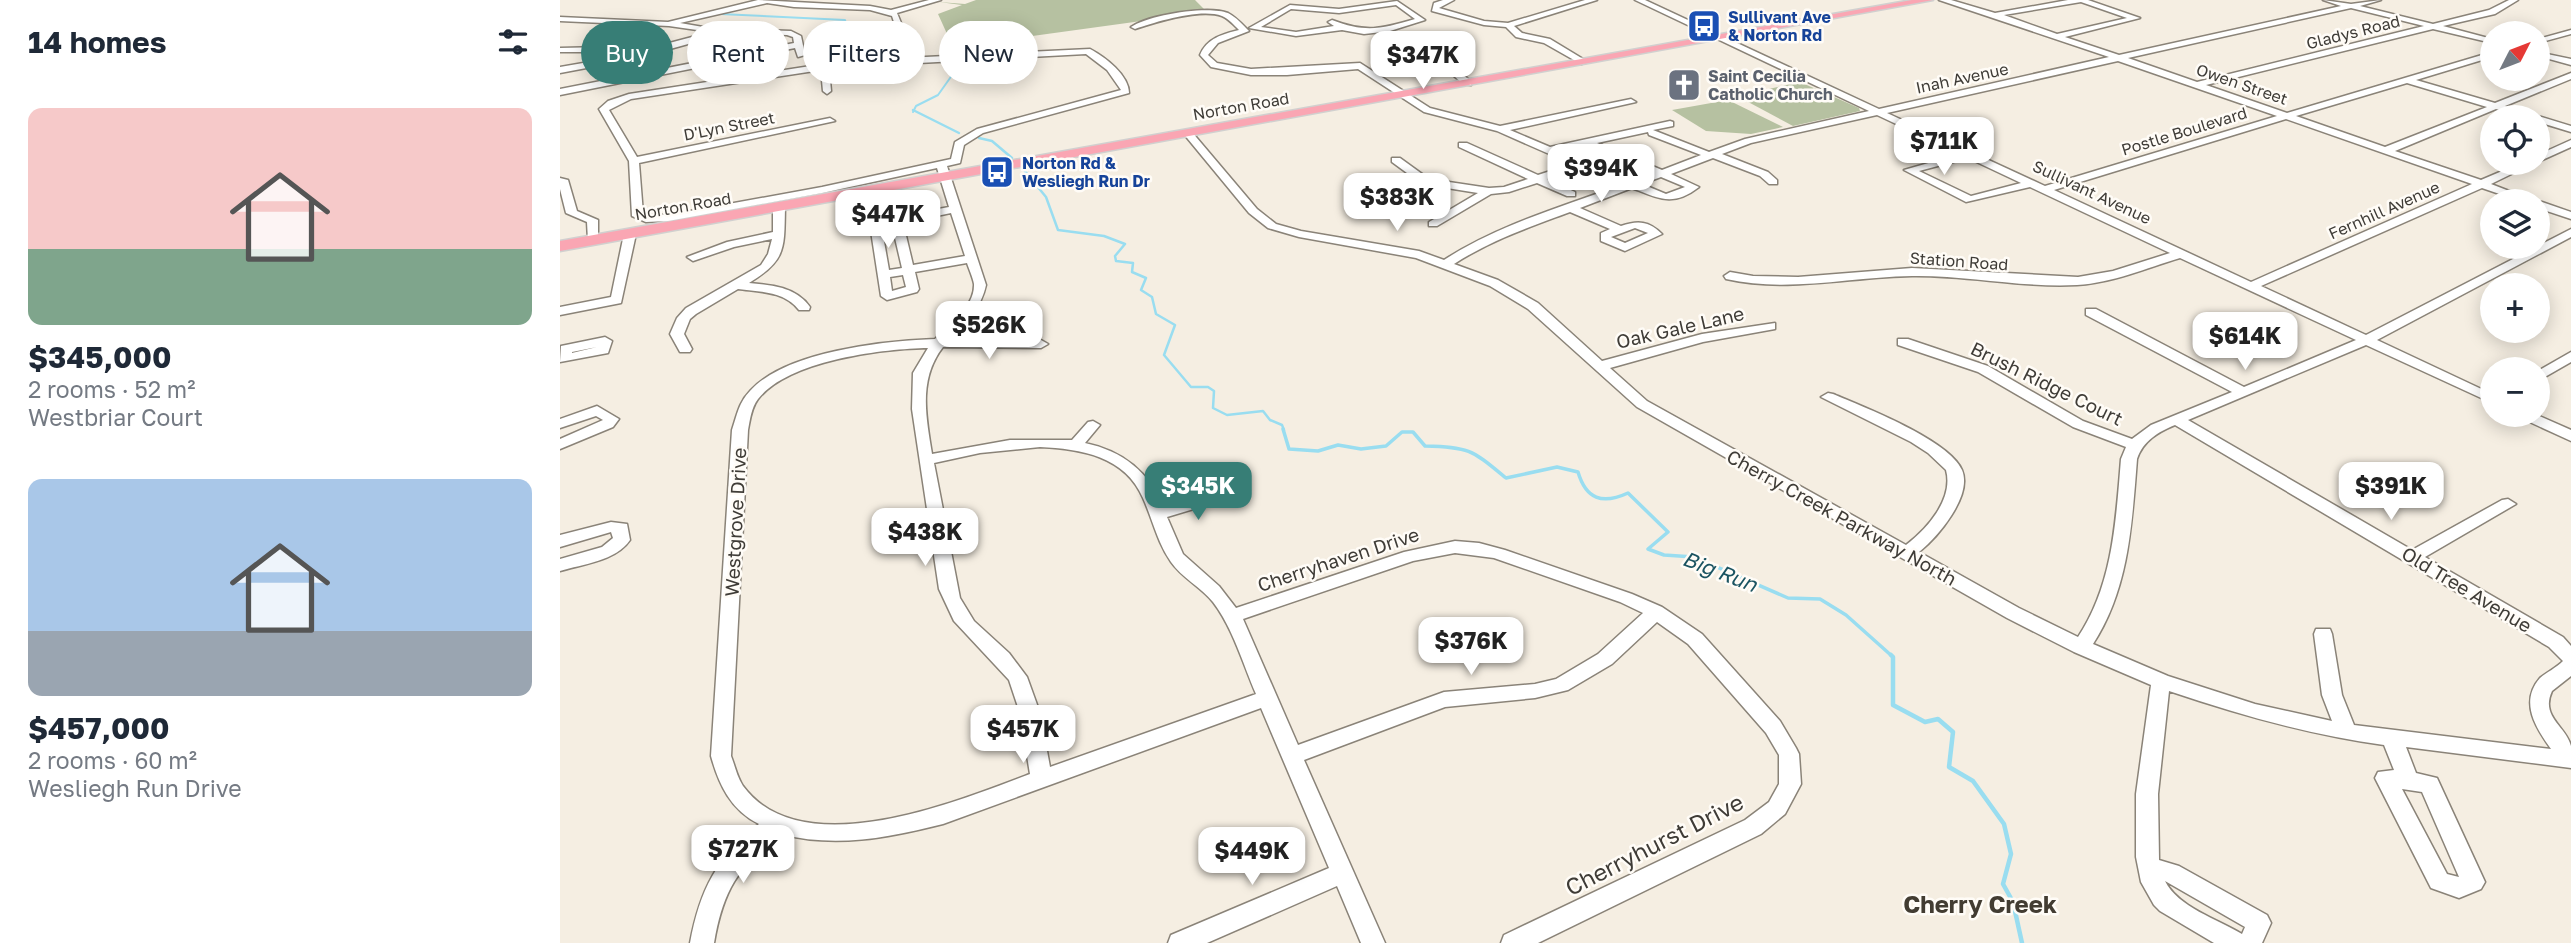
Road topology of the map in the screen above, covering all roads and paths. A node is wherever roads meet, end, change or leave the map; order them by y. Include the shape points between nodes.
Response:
1 (766, 0) edge
2 (862, 0) edge
3 (937, 0) edge
4 (1448, 0) edge
5 (1593, 0) edge
6 (1640, 0) edge
7 (1928, 0) edge
8 (1942, 0) edge
9 (2081, 0) edge
10 (2327, 0) edge
11 (2377, 0) edge
12 (2514, 0) edge
13 (1351, 3) dead end
14 (853, 4) junction
15 (2354, 5) junction
16 (1339, 11) junction
17 (893, 12) junction
18 (1994, 15) junction
19 (1328, 18) junction
20 (560, 19) edge
21 (596, 21) edge
22 (897, 21) edge
23 (673, 23) edge
24 (581, 25) edge
25 (1508, 25) junction
26 (2435, 26) junction
27 (1135, 27) dead end
28 (1340, 28) junction
29 (563, 30) dead end
30 (1385, 31) junction
31 (2571, 32) edge
32 (789, 33) edge
33 (1309, 33) junction
34 (2056, 36) junction
35 (1722, 37) junction
36 (2480, 38) edge
37 (2550, 38) edge
38 (798, 45) junction
39 (560, 50) edge
40 (581, 50) edge
41 (801, 55) dead end
42 (2550, 57) edge
43 (2120, 58) junction
44 (2480, 58) edge
45 (925, 61) edge
46 (1584, 62) junction
47 (2571, 62) edge
48 (581, 66) edge
49 (560, 70) edge
50 (803, 70) edge
51 (2571, 76) edge
52 (2406, 80) junction
53 (1468, 83) junction
54 (826, 84) edge
55 (2196, 85) junction
56 (827, 91) dead end
57 (560, 92) edge
58 (1400, 95) junction
59 (1631, 102) dead end
60 (2492, 105) edge
61 (2498, 105) edge
62 (1881, 112) junction
63 (2480, 112) edge
64 (2286, 116) junction
65 (830, 121) dead end
66 (2550, 123) edge
67 (1670, 124) dead end
68 (1500, 129) junction
69 (2571, 129) edge
70 (1188, 133) junction
71 (1651, 133) dead end
72 (1587, 142) junction
73 (2571, 143) edge
74 (1463, 145) dead end
75 (1549, 150) junction
76 (2385, 151) junction
77 (2550, 153) edge
78 (1711, 154) junction
79 (1971, 154) junction
80 (1396, 160) dead end
81 (634, 161) junction
82 (1582, 164) junction
83 (944, 170) junction
84 (1662, 173) junction
85 (2501, 175) edge
86 (1538, 179) junction
87 (563, 180) dead end
88 (1773, 182) dead end
89 (2032, 183) junction
90 (1631, 184) junction
91 (2480, 184) junction
92 (2046, 189) junction
93 (2495, 189) edge
94 (1489, 191) junction
95 (1571, 194) dead end
96 (779, 207) junction
97 (1571, 208) junction
98 (2550, 208) edge
99 (957, 209) junction
100 (2571, 216) edge
101 (898, 220) junction
102 (1433, 224) dead end
103 (875, 225) junction
104 (1619, 229) dead end
105 (2571, 232) edge
106 (630, 234) junction
107 (778, 234) junction
108 (594, 240) junction
109 (560, 246) edge
110 (2182, 253) junction
111 (693, 257) dead end
112 (972, 258) junction
113 (1448, 263) junction
114 (909, 271) junction
115 (883, 275) junction
116 (1730, 276) dead end
117 (737, 285) junction
118 (2252, 286) junction
119 (804, 307) dead end
120 (560, 311) edge
121 (2091, 312) dead end
122 (1770, 326) dead end
123 (2366, 340) junction
124 (1903, 342) dead end
125 (937, 344) junction
126 (1041, 344) dead end
127 (685, 349) dead end
128 (2571, 356) edge
129 (1600, 366) junction
130 (2550, 369) edge
131 (2243, 393) junction
132 (2480, 393) edge
133 (1828, 397) dead end
134 (2177, 420) junction
135 (560, 424) edge
136 (1093, 425) dead end
137 (2550, 426) edge
138 (2571, 436) edge
139 (560, 444) edge
140 (1075, 445) junction
141 (2134, 446) junction
142 (927, 460) junction
143 (1228, 493) dead end
144 (2508, 504) dead end
145 (1157, 514) junction
146 (560, 541) edge
147 (1907, 553) junction
148 (2412, 557) junction
149 (560, 565) edge
150 (1656, 612) junction
151 (1232, 616) junction
152 (2323, 634) dead end
153 (2081, 647) junction
154 (2571, 658) edge
155 (2571, 665) edge
156 (2161, 681) junction
157 (1266, 698) junction
158 (2347, 733) junction
159 (2392, 738) junction
160 (1292, 756) junction
161 (2571, 760) edge
162 (1042, 780) junction
163 (2408, 781) junction
164 (776, 824) junction
165 (2150, 867) junction
166 (1342, 873) junction
167 (702, 943) edge
168 (1180, 943) edge
169 (1373, 943) edge
170 (1513, 943) edge
171 (2236, 943) edge
172 (2250, 943) edge

1 - 14 street via 785,5
1 - 23 street
2 - 14 street
3 - 17 street
4 - 25 street via 1435,9
5 - 25 street
6 - 35 street, Sullivant Avenue
7 - 35 main road, Norton Road
8 - 18 street, Owen Street
9 - 18 street
9 - 34 street via 2136,18
10 - 15 street
11 - 15 street, Inah Avenue
12 - 26 street, Gladys Road via 2492,12
13 - 16 street
14 - 17 street
15 - 26 street
15 - 43 street, Inah Avenue
16 - 19 street
16 - 30 street via 1397,3 1420,18
16 - 33 street via 1290,7 1253,28
17 - 22 street
18 - 34 street, Owen Street
19 - 28 street
19 - 33 street
20 - 21 street
24 - 29 street
25 - 46 street via 1519,35 1546,41
26 - 36 street
26 - 55 street, Gladys Road
27 - 58 street via 1150,21 1224,14 1245,31 1207,47 1204,55 1214,65 1266,73 1356,65
28 - 30 street
28 - 33 street
30 - 53 street via 1408,44 1403,55 1409,60 1448,68
31 - 37 street
32 - 38 street via 797,36
34 - 43 street, Owen Street
35 - 46 main road, Norton Road
35 - 62 street, Sullivant Avenue
38 - 41 street
38 - 57 street
39 - 40 street
42 - 47 street
43 - 55 street, Owen Street
43 - 62 street, Inah Avenue
44 - 52 street, Postle Boulevard
45 - 83 street via 1077,51 1094,54 1126,91 980,131 959,144 956,161
46 - 53 main road, Norton Road
48 - 49 street
50 - 81 street via 616,100 604,107
51 - 61 street
52 - 60 street
52 - 64 street, Postle Boulevard
53 - 58 main road, Norton Road
54 - 56 street
55 - 64 street, Owen Street
58 - 68 street via 1434,113
58 - 70 main road, Norton Road
59 - 68 street
62 - 78 street, Inah Avenue via 1759,138
62 - 79 street, Sullivant Avenue
63 - 76 street
64 - 76 street, Owen Street
64 - 92 street, Postle Boulevard
65 - 81 street, D'Lyn Street
66 - 69 street
67 - 72 street
68 - 75 street
70 - 83 main road, Norton Road
70 - 113 street, Cherry Creek Parkway North via 1253,211 1272,226
71 - 78 street
72 - 75 street
72 - 84 street
73 - 77 street
74 - 86 street
75 - 82 street
76 - 91 street, Owen Street
78 - 84 street, Inah Avenue
78 - 88 street via 1764,174
79 - 89 street, Sullivant Avenue
79 - 89 street via 1909,170 1970,200
80 - 94 street via 1426,182
81 - 83 street via 637,212 646,219
82 - 86 street
82 - 90 street
83 - 96 main road, Norton Road
83 - 99 street
84 - 90 street, Inah Avenue
84 - 90 street via 1694,187 1666,198
85 - 91 street, Fernhill Avenue
86 - 94 street
86 - 95 street
87 - 108 street via 572,213 592,220
89 - 92 street, Sullivant Avenue
90 - 97 street, Inah Avenue
91 - 93 street, Owen Street
91 - 118 street, Fernhill Avenue
92 - 110 street, Sullivant Avenue
94 - 102 street
96 - 106 main road, Norton Road
96 - 107 street
97 - 104 street
97 - 113 street, Inah Avenue via 1500,234
98 - 100 street
99 - 101 street
99 - 112 street
101 - 103 street
101 - 103 street via 892,202 872,205
101 - 114 street
103 - 115 street
105 - 123 street
106 - 108 main road, Norton Road
106 - 120 street via 617,300
107 - 111 street
107 - 117 street via 773,260
108 - 109 main road, Norton Road
110 - 116 street, Station Road via 2080,281 1915,272 1808,280
110 - 118 street, Sullivant Avenue
112 - 114 street
112 - 125 street via 980,291 968,313
113 - 129 street, Cherry Creek Parkway North via 1533,306
114 - 115 street
114 - 115 street via 913,289 887,296
117 - 119 street via 794,298
117 - 127 street via 684,318 677,334
118 - 123 street, Sullivant Avenue
121 - 131 street
122 - 129 street, Oak Gale Lane via 1702,338
123 - 131 street
123 - 132 street, Sullivant Avenue
124 - 141 street, Brush Ridge Court via 1983,369 2078,424
125 - 126 street, Westgrove Drive
125 - 142 street via 921,370 918,388
125 - 164 street, Westgrove Drive via 859,348 828,356 771,381 748,402 740,430 721,756 738,795
128 - 130 street
129 - 147 street, Cherry Creek Parkway North via 1642,404
131 - 134 street
133 - 147 street via 1936,450 1954,468 1955,485 1942,521
134 - 141 street via 2156,428
134 - 148 street, Old Tree Avenue
135 - 139 street via 597,410 612,419
136 - 140 street
137 - 138 street
140 - 142 street via 1019,442
140 - 145 street via 1116,458 1131,469 1143,482
141 - 153 street via 2129,459 2123,545 2099,620
142 - 162 street via 953,605 1018,678
143 - 145 street
144 - 148 street
145 - 151 street via 1177,558 1220,597
146 - 149 street via 621,528 622,540 614,549
147 - 153 street, Cherry Creek Parkway North
148 - 154 street, Old Tree Avenue via 2556,642
150 - 151 street, Cherryhaven Drive via 1499,554 1467,547 1410,556
150 - 160 street via 1605,659 1561,685 1444,700
150 - 170 street, Cherryhurst Drive via 1695,639 1773,727 1789,754 1790,784 1777,808 1753,827
151 - 157 street
152 - 158 street via 2332,695
153 - 156 street, Cherry Creek Parkway North
155 - 161 street via 2546,684 2538,698 2542,717
156 - 158 street, Cherry Creek Parkway North via 2254,712
156 - 165 street via 2144,825
157 - 160 street
157 - 162 street
158 - 159 street, Cherry Creek Parkway North
159 - 161 street, Cherry Creek Parkway North
159 - 163 street
160 - 166 street
162 - 164 street via 943,816 891,828 852,833
163 - 163 street via 2386,778 2439,881 2459,888 2473,882 2429,784
164 - 167 street via 743,851 716,886
165 - 171 street via 2161,898
165 - 172 street via 2171,873 2259,923
166 - 168 street
166 - 169 street

